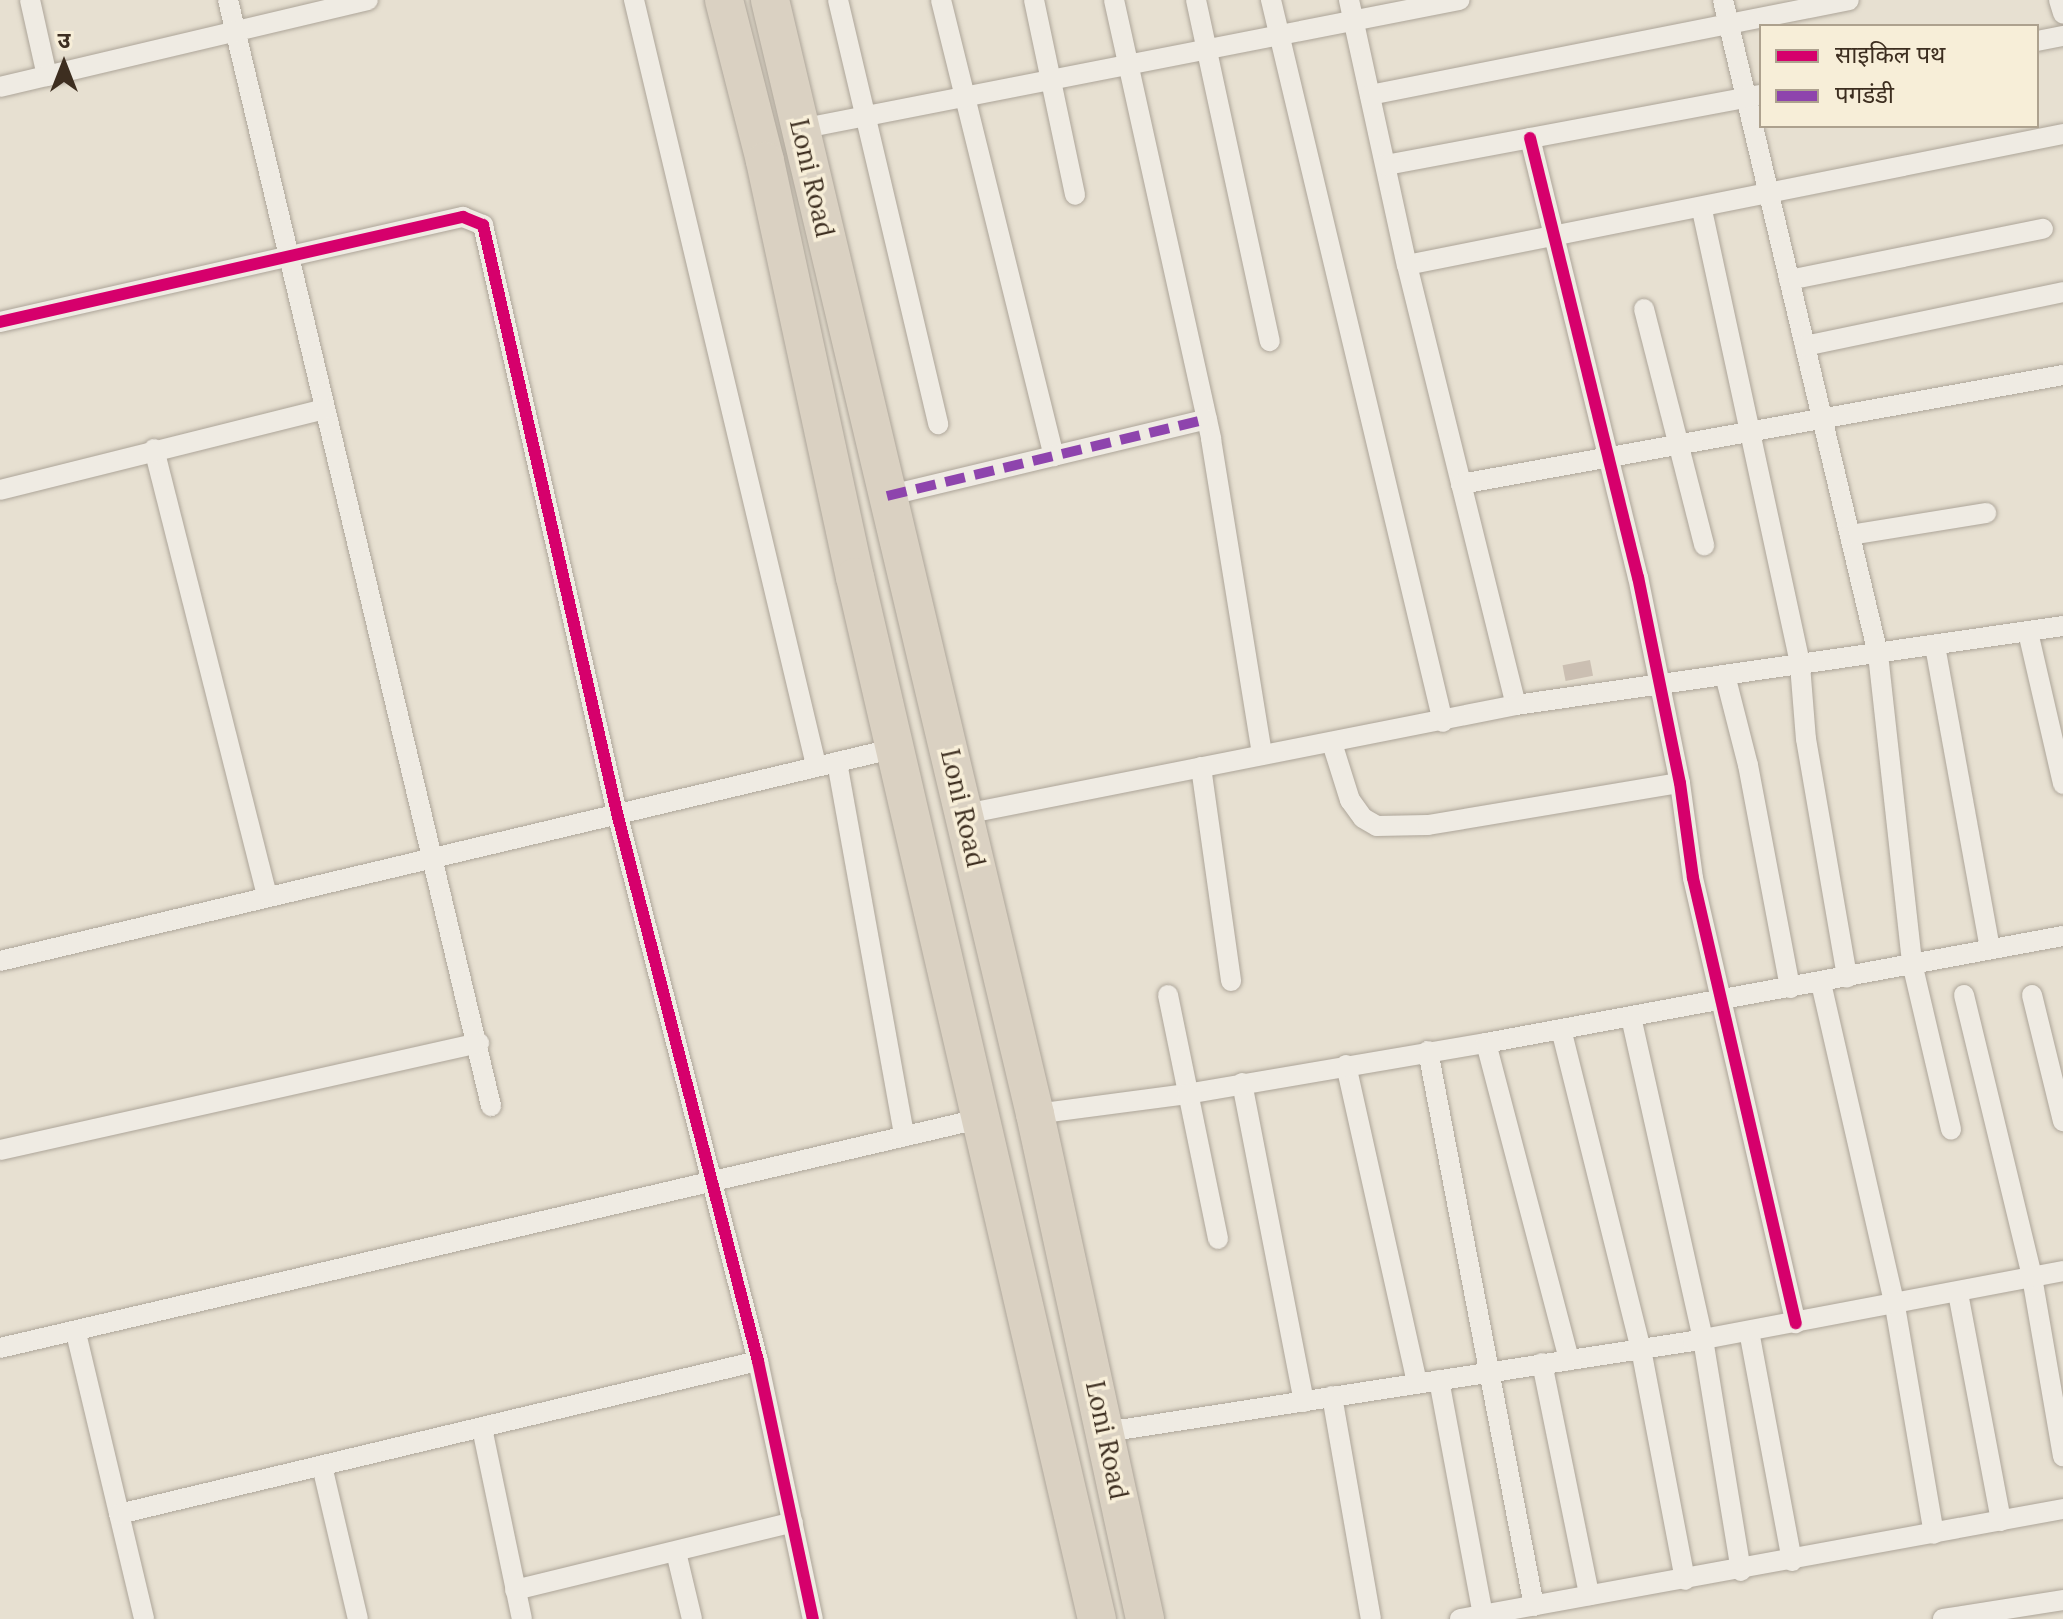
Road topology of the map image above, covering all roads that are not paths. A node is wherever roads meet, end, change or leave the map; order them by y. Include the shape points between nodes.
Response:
1 (30, 0) edge
2 (228, 0) edge
3 (368, 0) edge
4 (634, 0) edge
5 (724, 0) edge
6 (770, 0) edge
7 (838, 0) edge
8 (941, 0) edge
9 (1034, 0) edge
10 (1114, 0) edge
11 (1196, 0) edge
12 (1271, 0) edge
13 (1459, 0) edge
14 (1723, 0) edge
15 (1849, 0) edge
16 (2059, 0) edge
17 (1351, 9) edge
18 (2063, 13) edge
19 (1730, 22) junction
20 (235, 31) junction
21 (1279, 32) junction
22 (2063, 36) edge
23 (2039, 41) edge
24 (1208, 46) junction
25 (1129, 62) junction
26 (47, 76) junction
27 (1052, 78) junction
28 (0, 87) edge
29 (1370, 95) junction
30 (964, 97) junction
31 (1754, 97) edge
32 (864, 115) junction
33 (1759, 128) edge
34 (1759, 128) edge
35 (800, 129) junction
36 (2063, 134) edge
37 (1530, 138) junction
38 (1386, 165) junction
39 (1075, 195) dead end
40 (1770, 196) junction
41 (1702, 210) junction
42 (2043, 229) dead end
43 (1553, 238) junction
44 (291, 258) junction
45 (1407, 265) junction
46 (1789, 280) junction
47 (2063, 292) edge
48 (1644, 309) dead end
49 (0, 322) edge
50 (1270, 341) dead end
51 (1805, 346) junction
52 (2063, 375) edge
53 (324, 409) junction
54 (1821, 417) junction
55 (1207, 419) junction
56 (938, 424) dead end
57 (1751, 430) junction
58 (1678, 443) junction
59 (154, 449) junction
60 (1054, 456) junction
61 (1610, 456) junction
62 (1461, 484) junction
63 (0, 490) edge
64 (887, 496) junction
65 (1986, 513) dead end
66 (1850, 535) junction
67 (1704, 545) dead end
68 (2063, 626) edge
69 (2028, 632) junction
70 (1935, 646) junction
71 (1878, 654) junction
72 (1800, 665) junction
73 (1725, 675) junction
74 (1658, 685) junction
75 (1516, 705) junction
76 (1443, 722) junction
77 (1332, 743) junction
78 (896, 748) junction
79 (1262, 755) junction
80 (826, 763) junction
81 (1201, 767) junction
82 (1680, 783) junction
83 (2063, 784) edge
84 (617, 813) junction
85 (965, 814) junction
86 (431, 859) junction
87 (267, 896) junction
88 (2063, 936) edge
89 (1990, 949) junction
90 (0, 961) edge
91 (1912, 963) junction
92 (1847, 977) junction
93 (1231, 981) dead end
94 (1821, 983) junction
95 (1790, 988) junction
96 (1168, 995) dead end
97 (1964, 995) dead end
98 (2032, 995) dead end
99 (1721, 1001) junction
100 (1631, 1017) junction
101 (1561, 1029) junction
102 (479, 1043) junction
103 (1486, 1043) junction
104 (1428, 1051) junction
105 (1346, 1065) junction
106 (1242, 1083) junction
107 (1187, 1094) junction
108 (491, 1106) dead end
109 (1035, 1114) junction
110 (979, 1119) junction
111 (2063, 1121) edge
112 (1951, 1129) dead end
113 (904, 1136) junction
114 (0, 1150) edge
115 (715, 1181) junction
116 (1218, 1239) dead end
117 (2063, 1271) edge
118 (2032, 1277) junction
119 (1958, 1293) junction
120 (1895, 1306) junction
121 (1796, 1323) junction
122 (1749, 1331) junction
123 (76, 1333) junction
124 (1703, 1339) junction
125 (0, 1348) edge
126 (1641, 1349) junction
127 (1569, 1360) junction
128 (758, 1361) junction
129 (1542, 1363) junction
130 (1492, 1372) junction
131 (1439, 1380) junction
132 (1417, 1383) junction
133 (1332, 1396) junction
134 (1304, 1402) junction
135 (482, 1428) junction
136 (1106, 1432) junction
137 (2063, 1456) edge
138 (322, 1466) junction
139 (2063, 1509) edge
140 (119, 1514) junction
141 (2001, 1521) junction
142 (793, 1522) junction
143 (1934, 1534) junction
144 (676, 1552) junction
145 (1792, 1561) junction
146 (1741, 1571) junction
147 (1685, 1580) junction
148 (515, 1590) junction
149 (1589, 1595) junction
150 (2063, 1600) edge
151 (1534, 1606) junction
152 (1483, 1615) junction
153 (144, 1619) edge
154 (358, 1619) edge
155 (522, 1619) edge
156 (692, 1619) edge
157 (813, 1619) edge
158 (1097, 1619) edge
159 (1145, 1619) edge
160 (1371, 1619) edge
161 (1460, 1619) edge
162 (1943, 1619) edge

1 - 26 street
2 - 20 street
3 - 20 street
4 - 80 street
5 - 78 highway, Loni Road
6 - 35 highway, Loni Road
7 - 32 street
8 - 30 street
9 - 27 street
10 - 25 street
11 - 24 street
12 - 21 street
13 - 17 street
14 - 19 street
15 - 19 street
16 - 18 street
17 - 21 street
17 - 29 street
19 - 29 street
19 - 31 street
20 - 26 street
20 - 44 street
21 - 24 street
21 - 76 street
22 - 23 street
24 - 25 street
24 - 50 street
25 - 27 street
25 - 55 street
26 - 28 street
27 - 30 street
27 - 39 street
29 - 38 street
30 - 32 street
30 - 60 street
31 - 34 street
31 - 37 street
32 - 35 street
32 - 56 street
33 - 40 street
35 - 64 highway, Loni Road
36 - 40 street
37 - 38 street
37 - 43 street
38 - 45 street
40 - 41 street
40 - 46 street
41 - 43 street
41 - 57 street
42 - 46 street
43 - 45 street
43 - 61 street
44 - 49 street
44 - 53 street
44 - 84 street via 463,217 483,225
45 - 62 street
46 - 51 street
47 - 51 street
48 - 58 street
51 - 54 street
52 - 54 street
53 - 59 street
53 - 86 street
54 - 57 street
54 - 66 street
55 - 60 street
55 - 79 street
57 - 58 street
57 - 72 street
58 - 61 street
58 - 67 street
59 - 63 street
59 - 87 street
60 - 64 street
61 - 62 street
61 - 74 street
62 - 75 street
64 - 85 highway, Loni Road
65 - 66 street
66 - 71 street
68 - 69 street
69 - 70 street
69 - 83 street
70 - 71 street
70 - 89 street
71 - 72 street
71 - 91 street
72 - 73 street
72 - 92 street via 1806,739
73 - 74 street
73 - 95 street via 1748,765
74 - 75 street
74 - 82 street
75 - 76 street
76 - 77 street
77 - 79 street
77 - 82 street via 1350,800 1377,826 1428,825
78 - 80 street
78 - 110 highway, Loni Road
79 - 81 street
80 - 84 street
80 - 113 street
81 - 85 street
81 - 93 street
82 - 99 street via 1693,878
84 - 86 street
84 - 115 street
85 - 109 highway, Loni Road
86 - 87 street
86 - 102 street
87 - 90 street
88 - 89 street
89 - 91 street
91 - 92 street
91 - 112 street
92 - 94 street
94 - 95 street
94 - 120 street
95 - 99 street
96 - 107 street
97 - 118 street
98 - 111 street
99 - 100 street
99 - 121 street
100 - 101 street
100 - 124 street
101 - 103 street
101 - 126 street
102 - 108 street
102 - 114 street
103 - 104 street
103 - 127 street
104 - 105 street
104 - 130 street
105 - 106 street
105 - 132 street
106 - 107 street
106 - 134 street
107 - 109 street
107 - 116 street
109 - 136 highway, Loni Road
110 - 113 street
110 - 158 highway, Loni Road
113 - 115 street
115 - 123 street
115 - 128 street
117 - 118 street
118 - 119 street
118 - 137 street
119 - 120 street
119 - 141 street
120 - 121 street
120 - 143 street
121 - 122 street
122 - 124 street
122 - 145 street
123 - 125 street
123 - 140 street
124 - 126 street
124 - 146 street
126 - 127 street
126 - 147 street
127 - 129 street
128 - 135 street
128 - 142 street
129 - 130 street
129 - 149 street
130 - 131 street
130 - 151 street
131 - 132 street
131 - 152 street
132 - 133 street
133 - 134 street
133 - 160 street
134 - 136 street
135 - 138 street
135 - 148 street
136 - 159 highway, Loni Road
138 - 140 street
138 - 154 street
139 - 141 street
140 - 153 street
141 - 143 street
142 - 144 street
142 - 157 street
143 - 145 street
144 - 148 street
144 - 156 street
145 - 146 street
146 - 147 street
147 - 149 street
148 - 155 street
149 - 151 street
150 - 162 street
151 - 152 street
152 - 161 street

